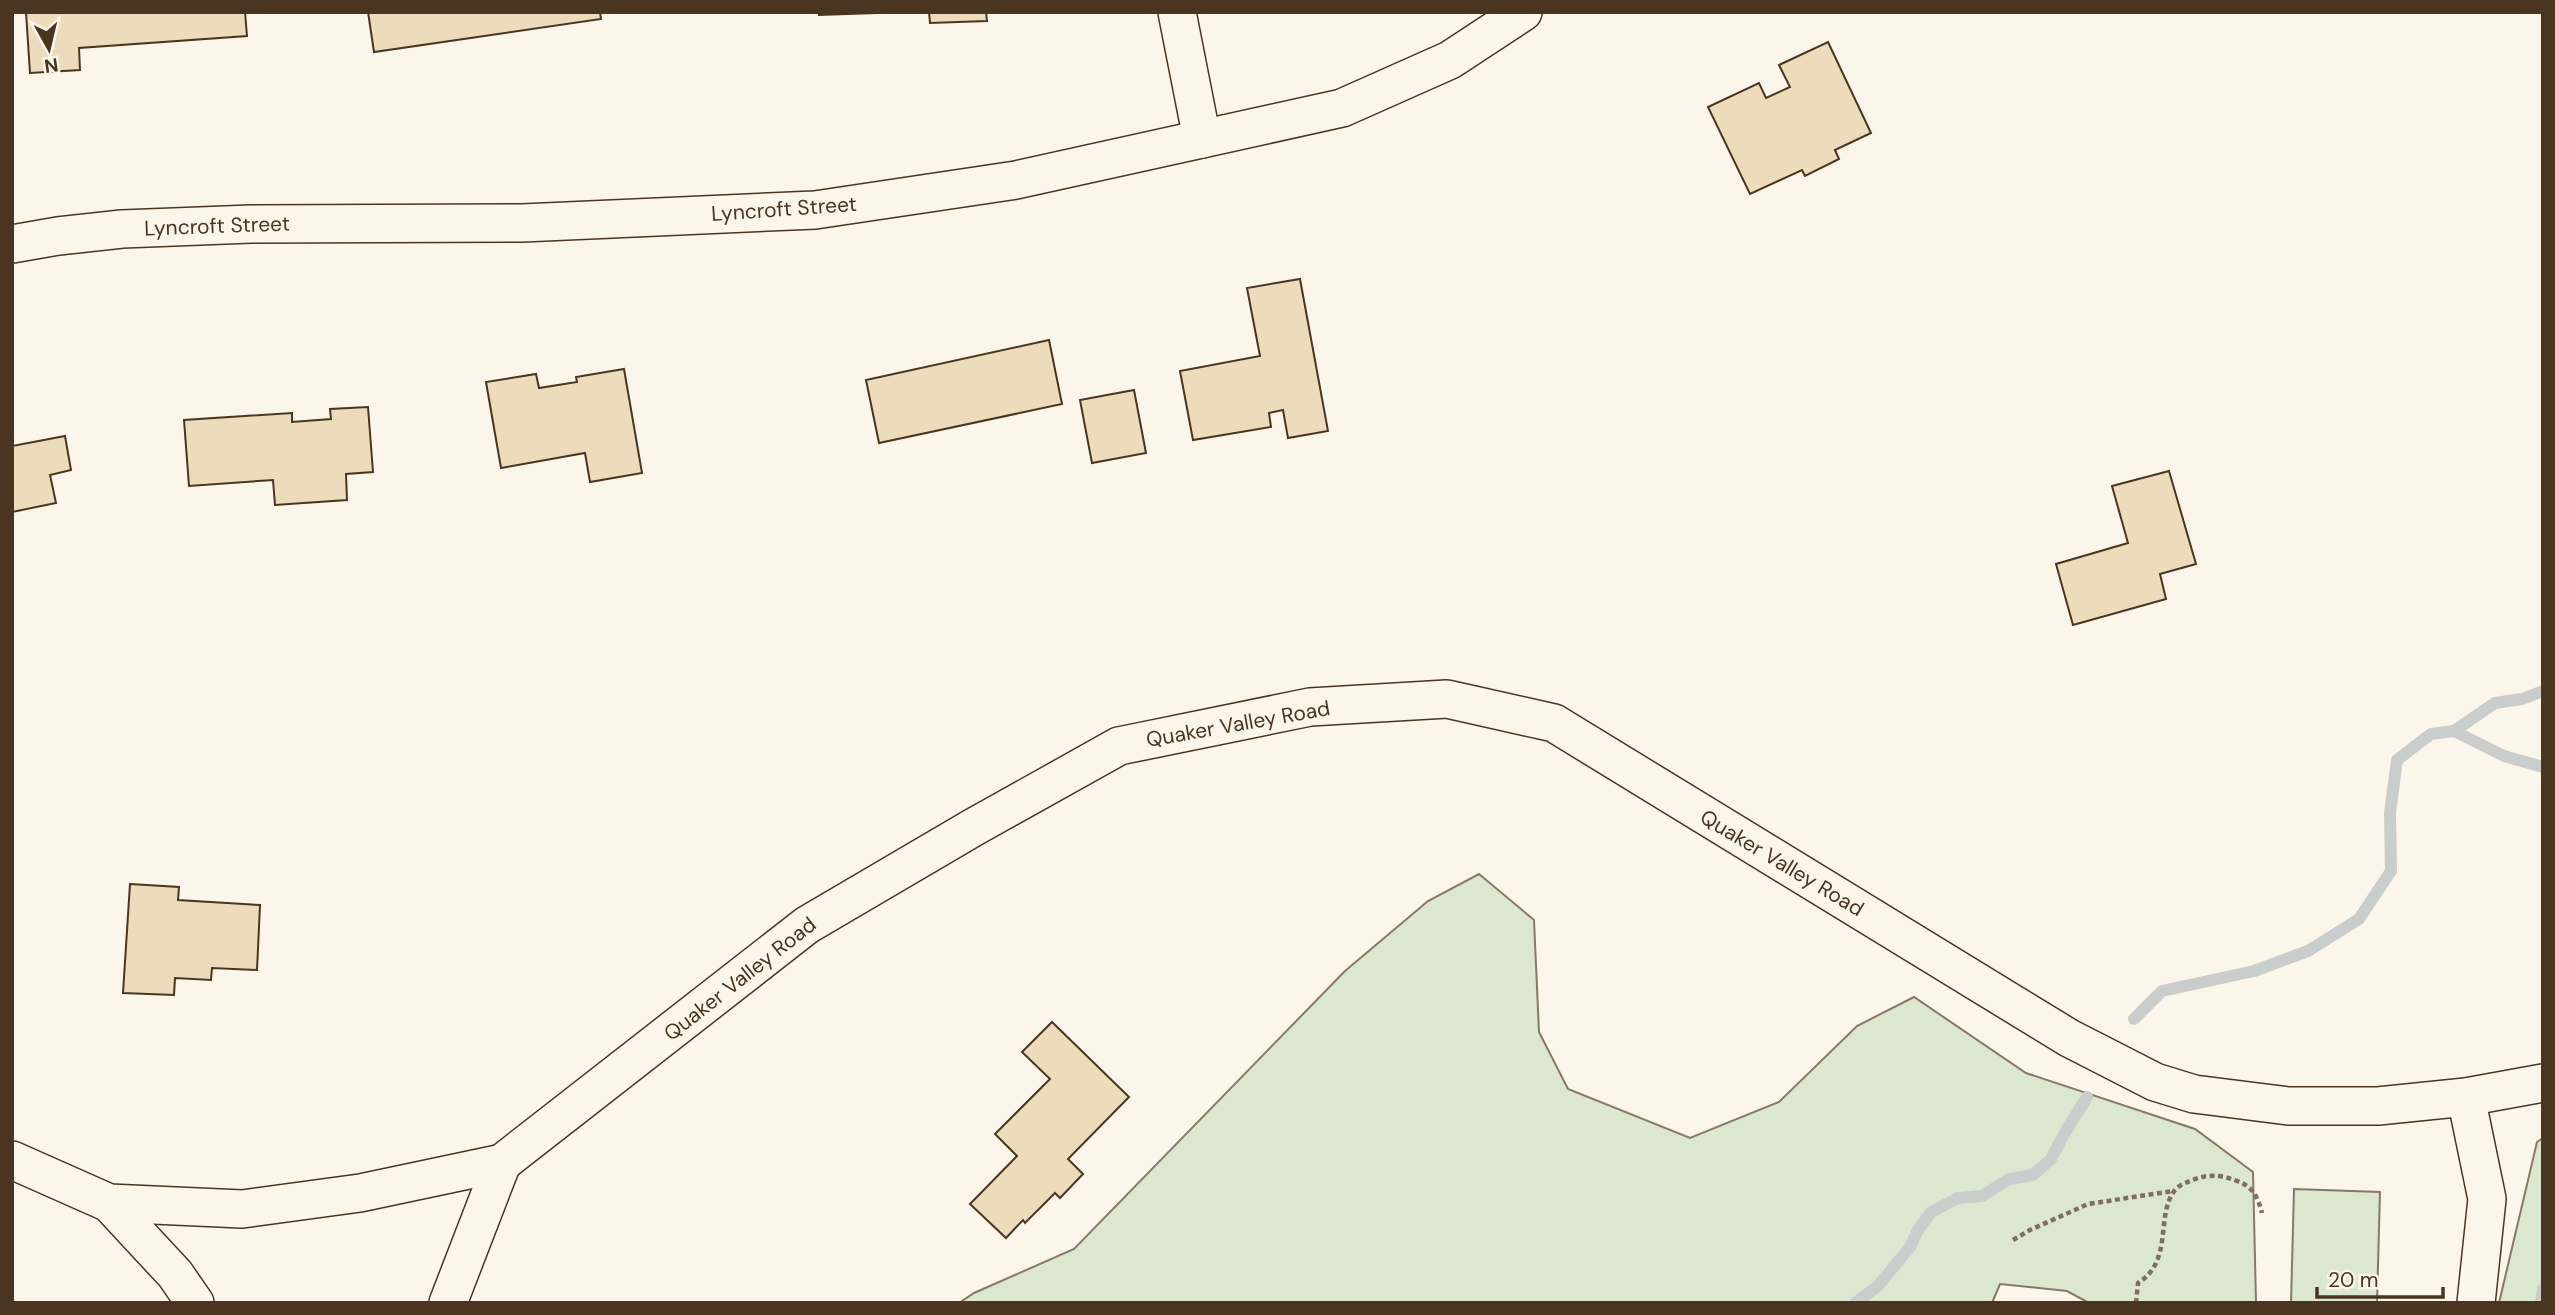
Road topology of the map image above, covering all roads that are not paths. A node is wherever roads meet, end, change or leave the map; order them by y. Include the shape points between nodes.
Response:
1 (1177, 12) edge
2 (1523, 12) edge
3 (1202, 139) junction
4 (12, 244) edge
5 (2543, 1083) edge
6 (2466, 1097) junction
7 (12, 1160) edge
8 (502, 1163) junction
9 (109, 1203) junction
10 (195, 1303) edge
11 (448, 1303) edge
12 (2476, 1303) edge

1 - 3 street
2 - 3 street, Lyncroft Street via 1450,60 1342,108
3 - 4 street, Lyncroft Street via 1016,180 815,210 522,223 148,228
5 - 6 street, Quaker Valley Road
6 - 8 street, Quaker Valley Road via 2378,1107 2288,1106 2194,1094 2155,1082 2069,1038 1555,723 1447,699 1310,707 1119,746 807,925
6 - 12 street via 2487,1199
7 - 9 street, Quaker Valley Road
8 - 9 street, Quaker Valley Road via 360,1193 242,1209
8 - 11 street
9 - 10 street

